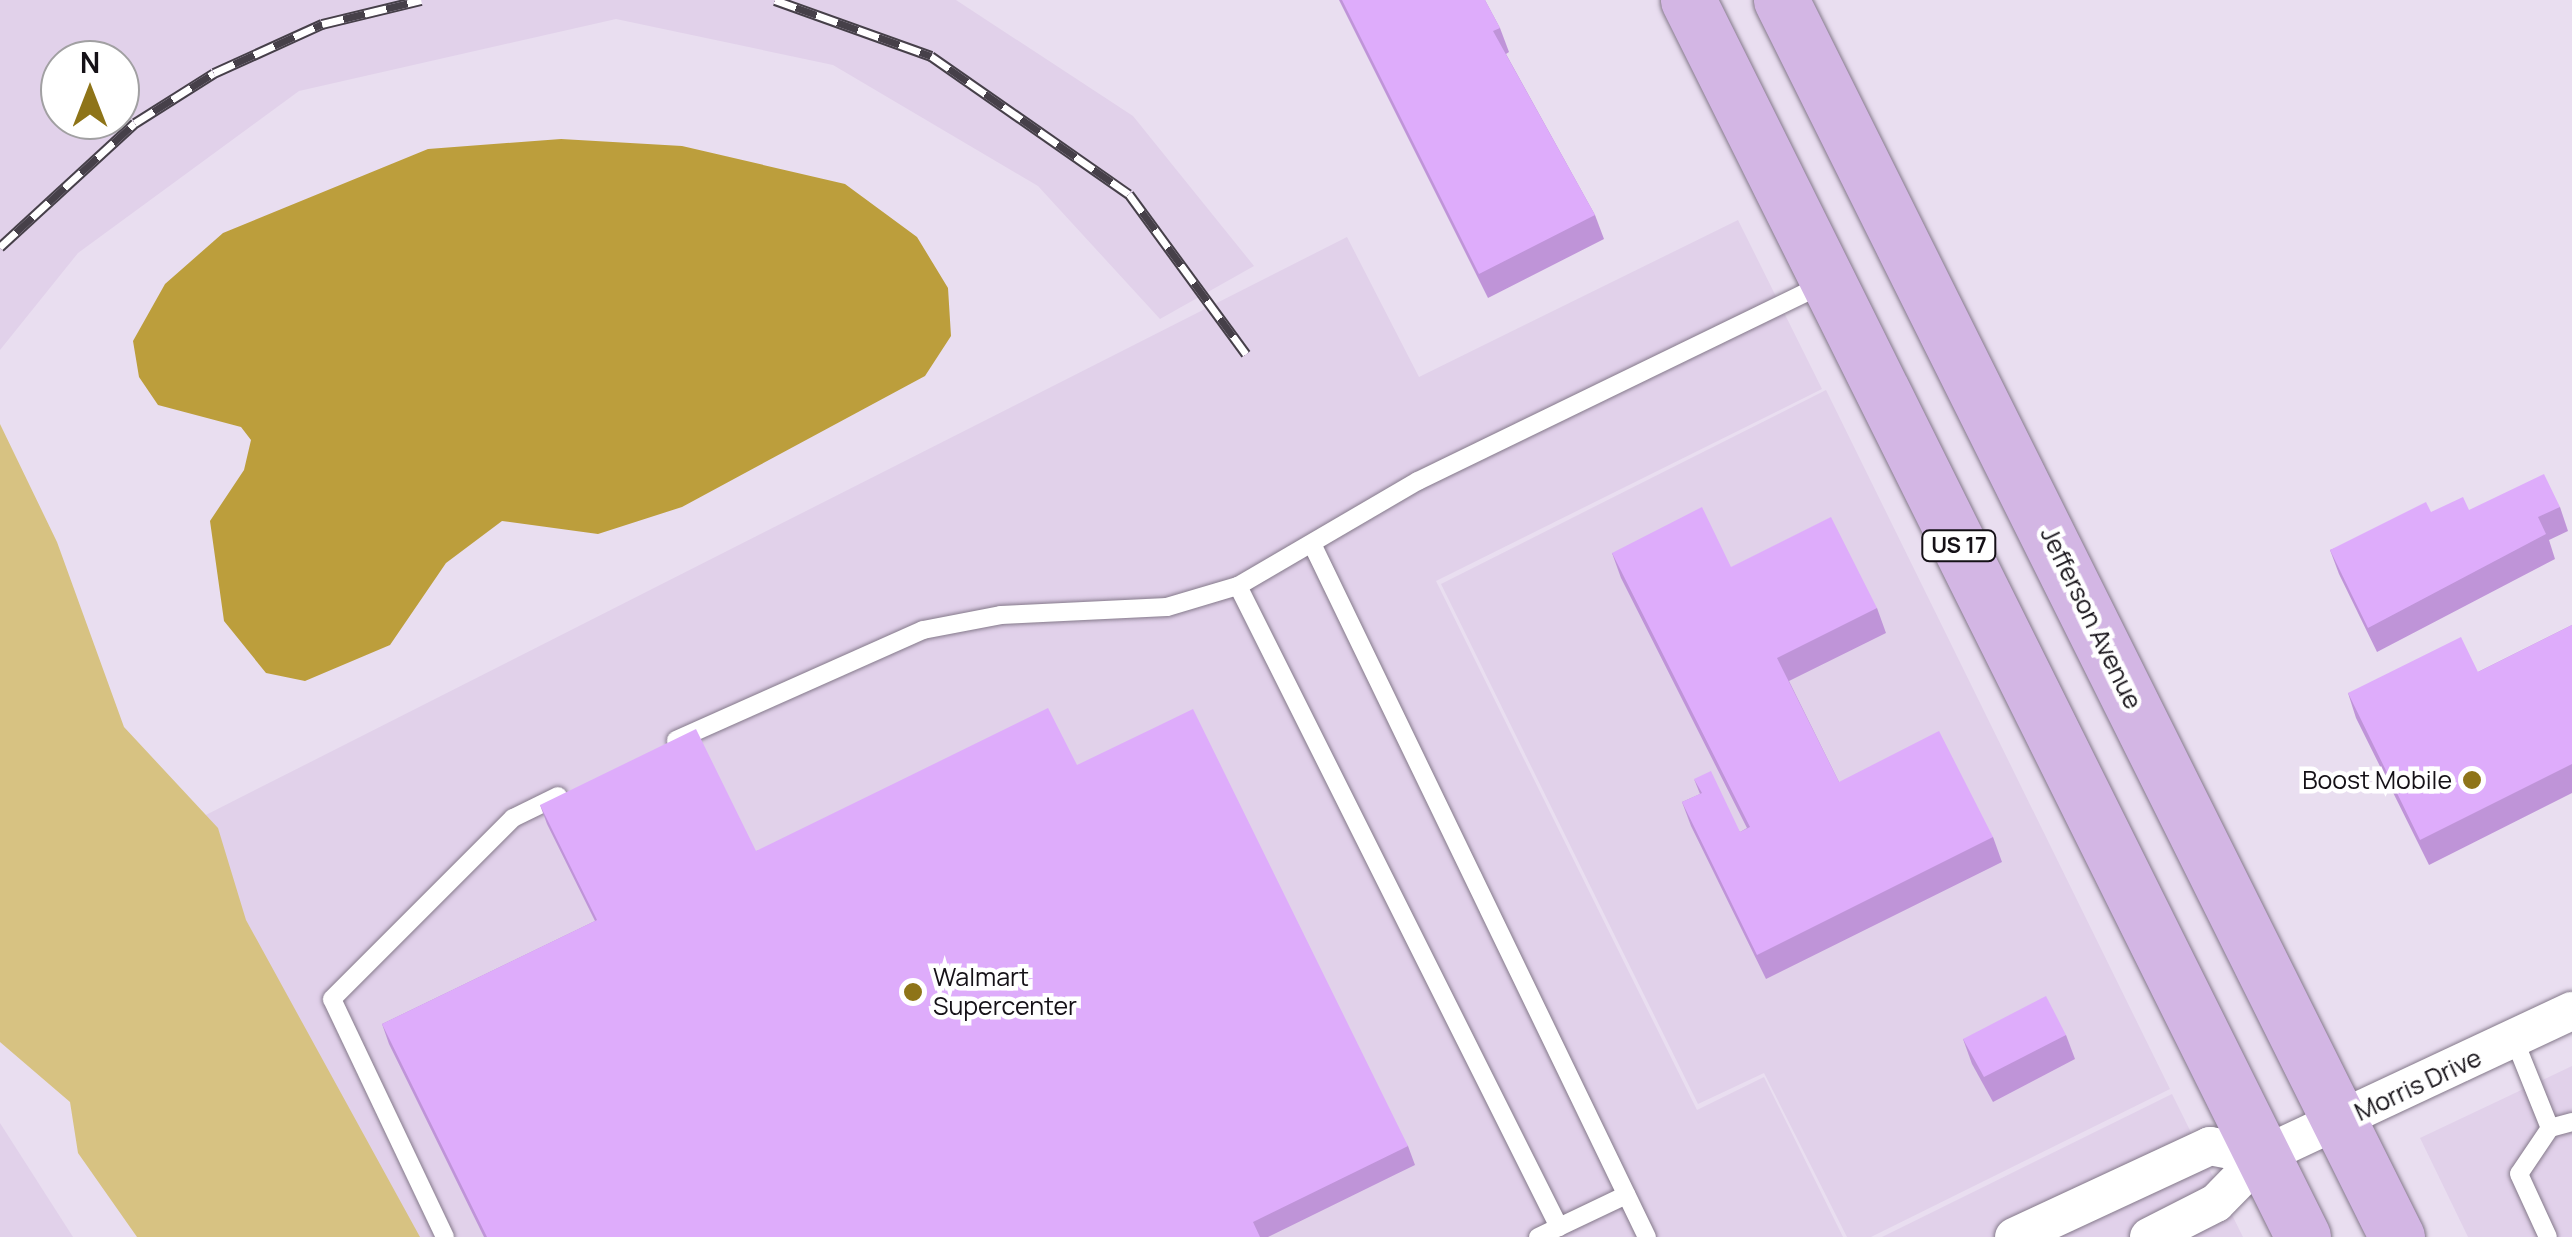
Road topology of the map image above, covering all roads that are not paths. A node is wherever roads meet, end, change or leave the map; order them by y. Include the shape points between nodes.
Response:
1 (1688, 0) edge
2 (1781, 0) edge
3 (1828, 282) junction
4 (1314, 548) junction
5 (1238, 586) junction
6 (654, 750) edge
7 (584, 784) edge
8 (2572, 1011) edge
9 (2514, 1039) junction
10 (2341, 1121) junction
11 (2572, 1122) edge
12 (2550, 1128) junction
13 (2262, 1156) junction
14 (1626, 1195) junction
15 (1559, 1227) junction
16 (445, 1237) edge
17 (1538, 1237) edge
18 (1646, 1237) edge
19 (2014, 1237) edge
20 (2149, 1237) edge
21 (2303, 1237) edge
22 (2397, 1237) edge
23 (2548, 1237) edge

1 - 3 main road, US 17
2 - 10 main road, Jefferson Avenue
3 - 4 lane via 1418,481
3 - 13 main road, US 17
4 - 5 lane
4 - 14 lane
5 - 6 lane via 1167,607 1001,614 923,630
5 - 15 lane
7 - 16 lane via 513,818 332,998
8 - 9 street, Morris Drive
9 - 10 street, Morris Drive
9 - 12 lane
10 - 13 street, Morris Drive
10 - 22 main road, Jefferson Avenue
11 - 12 lane
12 - 23 lane via 2519,1174
13 - 19 street via 2210,1146
13 - 20 street via 2216,1203
13 - 21 main road, US 17
14 - 15 lane
14 - 18 lane
15 - 17 lane

